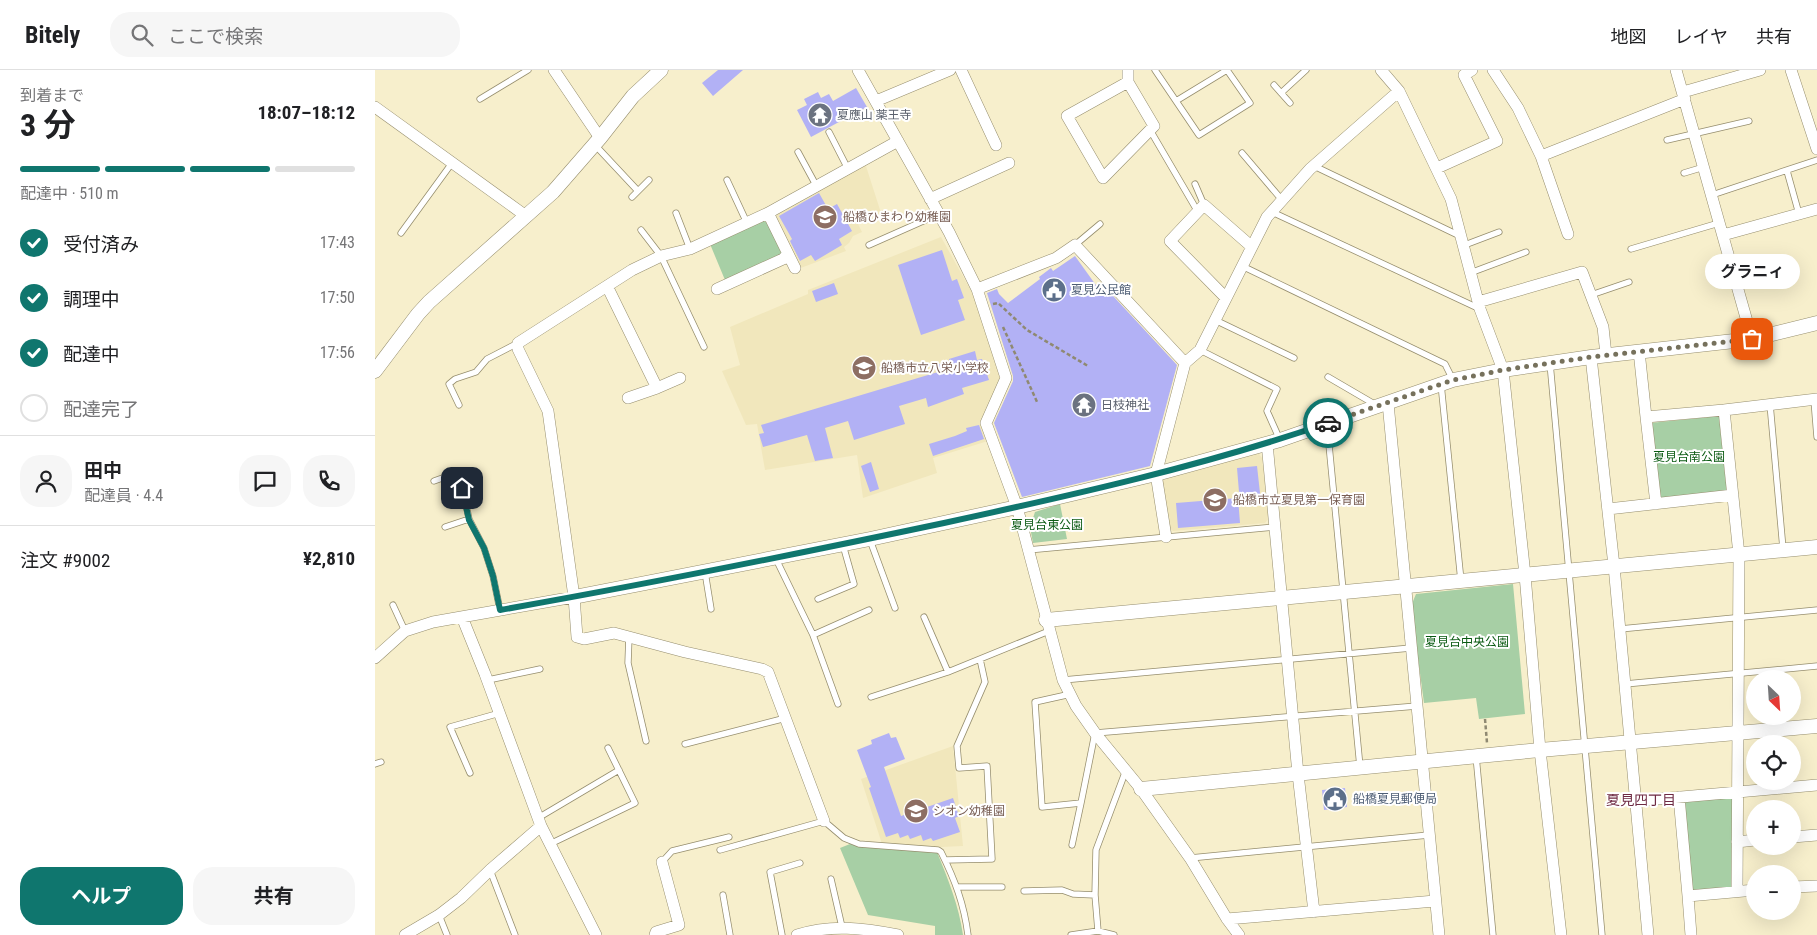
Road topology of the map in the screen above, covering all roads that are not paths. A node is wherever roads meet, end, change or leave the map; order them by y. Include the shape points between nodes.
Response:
1 (528, 70) edge
2 (554, 70) edge
3 (661, 70) edge
4 (858, 70) edge
5 (950, 70) edge
6 (961, 70) edge
7 (1128, 70) edge
8 (1155, 70) edge
9 (1306, 70) edge
10 (1381, 70) edge
11 (1472, 70) edge
12 (1493, 70) edge
13 (1676, 70) edge
14 (1760, 70) edge
15 (1791, 70) edge
16 (1128, 82) junction
17 (1274, 84) dead end
18 (1399, 91) junction
19 (1281, 93) junction
20 (1684, 96) junction
21 (480, 99) dead end
22 (876, 101) junction
23 (1176, 101) junction
24 (1290, 103) dead end
25 (375, 107) edge
26 (1749, 121) dead end
27 (1150, 130) junction
28 (829, 132) dead end
29 (1694, 134) junction
30 (1667, 140) dead end
31 (598, 141) junction
32 (898, 141) junction
33 (996, 145) dead end
34 (1817, 149) edge
35 (798, 152) dead end
36 (1242, 153) dead end
37 (1541, 156) junction
38 (1817, 160) edge
39 (452, 163) junction
40 (1009, 163) dead end
41 (1314, 166) junction
42 (1704, 167) junction
43 (1437, 168) junction
44 (848, 169) junction
45 (1787, 171) junction
46 (1684, 173) dead end
47 (649, 180) dead end
48 (727, 180) dead end
49 (1195, 184) dead end
50 (817, 187) junction
51 (638, 191) junction
52 (1712, 195) junction
53 (632, 197) dead end
54 (930, 199) junction
55 (1282, 200) junction
56 (1201, 208) junction
57 (1817, 209) edge
58 (1272, 212) junction
59 (676, 213) dead end
60 (769, 213) junction
61 (939, 214) junction
62 (1799, 214) junction
63 (526, 216) junction
64 (747, 223) junction
65 (1719, 223) junction
66 (1100, 224) dead end
67 (641, 230) dead end
68 (1499, 232) dead end
69 (401, 233) dead end
70 (1568, 234) dead end
71 (1723, 235) junction
72 (1461, 241) junction
73 (869, 245) dead end
74 (1075, 245) junction
75 (1252, 247) junction
76 (690, 249) junction
77 (1631, 249) dead end
78 (1526, 252) dead end
79 (788, 254) junction
80 (661, 256) junction
81 (1242, 266) junction
82 (795, 268) dead end
83 (1470, 273) junction
84 (1629, 282) dead end
85 (607, 286) junction
86 (717, 289) dead end
87 (977, 289) junction
88 (1591, 295) junction
89 (1226, 298) junction
90 (1479, 306) junction
91 (1215, 320) junction
92 (1817, 323) edge
93 (1752, 339) junction
94 (518, 343) junction
95 (704, 347) dead end
96 (1200, 350) junction
97 (1639, 351) junction
98 (1606, 355) junction
99 (1591, 357) junction
100 (1294, 358) dead end
101 (1185, 363) junction
102 (1550, 363) junction
103 (1503, 370) junction
104 (375, 372) edge
105 (1328, 377) dead end
106 (680, 378) dead end
107 (1447, 382) junction
108 (657, 388) junction
109 (628, 398) dead end
110 (1816, 399) edge
111 (1770, 404) junction
112 (459, 405) dead end
113 (1384, 405) junction
114 (1724, 410) junction
115 (1646, 417) junction
116 (1327, 424) junction
117 (1817, 437) edge
118 (1273, 442) junction
119 (1156, 474) junction
120 (433, 481) dead end
121 (1733, 496) junction
122 (1656, 504) junction
123 (1017, 507) junction
124 (1608, 509) junction
125 (469, 520) junction
126 (445, 527) dead end
127 (1275, 527) junction
128 (1166, 537) junction
129 (870, 539) junction
130 (843, 544) junction
131 (1817, 547) edge
132 (1027, 550) junction
133 (1783, 550) junction
134 (1739, 555) junction
135 (775, 557) junction
136 (1614, 566) junction
137 (1569, 570) junction
138 (705, 571) junction
139 (1521, 575) junction
140 (1461, 581) junction
141 (1405, 587) junction
142 (1343, 592) junction
143 (574, 597) junction
144 (1281, 597) junction
145 (818, 599) dead end
146 (393, 605) dead end
147 (895, 608) dead end
148 (711, 609) dead end
149 (500, 610) junction
150 (869, 610) dead end
151 (1817, 610) edge
152 (1738, 616) junction
153 (462, 617) junction
154 (924, 617) dead end
155 (1048, 625) junction
156 (1620, 629) junction
157 (405, 631) junction
158 (813, 635) junction
159 (629, 636) junction
160 (1411, 648) junction
161 (1349, 654) junction
162 (375, 658) edge
163 (980, 659) junction
164 (1287, 660) junction
165 (1817, 666) edge
166 (540, 669) dead end
167 (948, 672) junction
168 (1738, 673) junction
169 (487, 680) junction
170 (1063, 680) junction
171 (1625, 684) junction
172 (1071, 694) junction
173 (871, 697) dead end
174 (837, 704) dead end
175 (1417, 706) junction
176 (1354, 710) junction
177 (500, 713) junction
178 (1292, 717) junction
179 (786, 718) junction
180 (1817, 726) edge
181 (1095, 733) junction
182 (1738, 733) junction
183 (647, 741) dead end
184 (1630, 742) junction
185 (685, 744) dead end
186 (1586, 746) junction
187 (608, 748) dead end
188 (1537, 750) junction
189 (1482, 755) junction
190 (1422, 761) junction
191 (1360, 767) junction
192 (619, 770) junction
193 (1126, 770) junction
194 (470, 773) dead end
195 (1298, 774) junction
196 (1817, 785) edge
197 (1141, 789) junction
198 (1737, 792) junction
199 (1679, 797) junction
200 (1636, 801) junction
201 (1081, 803) junction
202 (824, 821) junction
203 (540, 822) junction
204 (1429, 835) junction
205 (1817, 835) edge
206 (1801, 836) edge
207 (729, 837) dead end
208 (1746, 841) edge
209 (1737, 842) junction
210 (550, 844) junction
211 (1072, 845) dead end
212 (1306, 848) junction
213 (720, 850) dead end
214 (1190, 858) junction
215 (945, 860) junction
216 (662, 862) joint
217 (800, 863) dead end
218 (490, 870) junction
219 (831, 879) dead end
220 (1817, 886) edge
221 (958, 887) junction
222 (1002, 887) dead end
223 (1801, 887) edge
224 (1746, 890) edge
225 (1024, 891) dead end
226 (1737, 891) junction
227 (723, 895) dead end
228 (1095, 895) junction
229 (1688, 896) junction
230 (1435, 901) junction
231 (1314, 912) junction
232 (439, 915) junction
233 (1227, 919) junction
234 (842, 927) junction
235 (1098, 931) junction
236 (814, 932) edge
237 (405, 935) edge
238 (447, 935) edge
239 (515, 935) edge
240 (596, 935) edge
241 (655, 935) edge
242 (730, 935) edge
243 (782, 935) edge
244 (797, 935) edge
245 (897, 935) edge
246 (968, 935) edge
247 (1071, 935) edge
248 (1114, 935) edge
249 (1239, 935) edge
250 (1439, 935) edge
251 (1493, 935) edge
252 (1554, 935) edge
253 (1561, 935) edge
254 (1602, 935) edge
255 (1648, 935) edge
256 (1691, 935) edge

1 - 21 lane
2 - 31 street
3 - 31 street via 633,96
4 - 22 street
5 - 22 street
6 - 33 street
7 - 16 street
8 - 23 lane
9 - 19 lane
10 - 18 street
11 - 43 street via 1464,75 1497,141
12 - 37 street via 1518,108
13 - 20 street
14 - 20 street
15 - 34 street
16 - 27 street via 1154,126
16 - 27 street via 1067,116 1103,178
17 - 19 lane
18 - 41 street
18 - 43 street
19 - 24 lane
20 - 29 street
20 - 37 street
22 - 32 street
23 - 23 lane via 1227,70 1250,103 1199,135
25 - 39 street
26 - 29 lane
27 - 56 lane
28 - 44 lane
29 - 30 lane
29 - 42 street
31 - 51 lane
31 - 63 street via 553,192
32 - 44 street
32 - 54 street
35 - 50 lane
36 - 55 lane
37 - 70 street
38 - 45 lane
39 - 63 street
39 - 69 lane
40 - 54 street
41 - 55 street
41 - 72 lane
42 - 46 lane
42 - 52 street
43 - 72 street via 1451,199
44 - 50 street
45 - 52 lane
45 - 62 lane
47 - 51 lane
48 - 64 lane
49 - 56 lane
50 - 60 street
51 - 53 lane
52 - 65 street
54 - 61 street
55 - 58 street
56 - 75 street
56 - 89 street via 1169,241
57 - 62 street
58 - 75 street
58 - 90 lane
59 - 76 lane
60 - 64 street
60 - 79 street
61 - 73 lane
61 - 87 street
62 - 71 street
63 - 104 street via 429,302
64 - 76 street
65 - 71 street
65 - 77 lane
66 - 74 lane
67 - 80 lane
68 - 72 lane
71 - 93 street
72 - 83 street
74 - 87 street via 1056,258
74 - 101 street
75 - 81 street
76 - 80 street
78 - 83 lane
79 - 82 street
79 - 86 street
80 - 85 street
80 - 95 lane
81 - 89 street
81 - 107 lane via 1445,364
83 - 90 street
84 - 88 lane
85 - 94 street
85 - 108 street
87 - 123 street via 1006,378 986,423
88 - 90 street via 1582,272
88 - 98 street via 1603,327
89 - 91 street
90 - 103 street
91 - 96 street
91 - 100 lane
92 - 93 street
93 - 97 street
94 - 112 lane via 487,359 476,372 449,384
94 - 143 street via 547,411
96 - 101 street
96 - 118 lane via 1277,389 1267,411
97 - 98 street
97 - 115 street
98 - 99 street
99 - 102 street
99 - 124 street
101 - 119 street
102 - 103 street
102 - 137 lane
103 - 107 street
103 - 139 street via 1496,383
105 - 113 lane
106 - 108 street
107 - 113 street
107 - 140 lane
108 - 109 street
110 - 111 street
110 - 117 lane
111 - 114 street
111 - 133 lane
113 - 116 street
113 - 141 street
114 - 115 street
114 - 121 street
115 - 122 street
116 - 118 street
116 - 142 lane
118 - 119 street
118 - 127 street
119 - 123 street
119 - 128 street
120 - 125 lane via 459,472
121 - 122 street
121 - 134 street
122 - 124 street
123 - 129 street
123 - 132 street
124 - 136 street
125 - 126 lane
125 - 149 lane via 484,548
127 - 128 lane
127 - 144 street
128 - 132 lane
129 - 130 street
129 - 147 lane
130 - 135 street
130 - 145 lane via 855,584
131 - 133 street
132 - 155 street
133 - 134 street
134 - 136 street
134 - 152 street
135 - 138 street
135 - 158 lane
136 - 137 street
136 - 156 street
137 - 139 street
137 - 186 lane
138 - 143 street
138 - 148 lane
139 - 140 street
139 - 188 street
140 - 141 street
141 - 142 street
141 - 160 street
142 - 144 street
142 - 161 lane
143 - 149 street
143 - 159 street via 577,637
144 - 155 street
144 - 164 street
146 - 157 lane
149 - 153 street
150 - 158 lane
151 - 152 lane
152 - 156 lane
152 - 168 street
153 - 157 street
153 - 169 street
154 - 167 lane
155 - 163 lane
155 - 170 street
156 - 171 street
157 - 162 street
158 - 174 lane
159 - 179 street via 768,672
159 - 183 lane via 629,663
160 - 161 lane
160 - 175 street
161 - 164 lane
161 - 176 lane
163 - 167 lane
163 - 215 lane via 985,682 957,746 959,768 987,766 992,859
164 - 170 lane
164 - 178 street
165 - 168 lane
166 - 169 lane
167 - 173 lane
168 - 171 lane
168 - 182 street
169 - 177 street
170 - 172 street
171 - 184 street
172 - 181 street
172 - 201 lane via 1035,702 1042,807
175 - 176 lane
175 - 190 street
176 - 178 lane
176 - 191 lane
177 - 194 lane via 450,727
177 - 203 street
178 - 181 lane
178 - 195 street
179 - 185 lane
179 - 202 street
180 - 182 street
181 - 193 street
181 - 201 lane
182 - 184 street
182 - 198 street
184 - 186 street
184 - 200 street
186 - 188 street
186 - 254 lane
187 - 192 lane
188 - 189 street
188 - 252 street
188 - 253 street
189 - 190 street
189 - 251 lane
190 - 191 street
190 - 204 street
191 - 195 street
192 - 203 lane
192 - 210 lane via 635,803
193 - 197 street
193 - 228 lane via 1096,850
195 - 197 street
195 - 212 street
196 - 198 street
197 - 214 street
198 - 199 street
198 - 209 street
199 - 200 street
199 - 229 street
200 - 255 street
201 - 211 lane
202 - 213 lane
202 - 215 lane via 850,842 938,850
203 - 210 street
203 - 218 street
204 - 212 lane
204 - 230 street
205 - 206 street
207 - 216 lane via 672,851
208 - 209 street
209 - 226 street
210 - 240 street
212 - 214 lane
212 - 231 street
214 - 233 street
215 - 221 lane
216 - 241 street via 679,925
217 - 243 lane via 770,872
218 - 232 street
218 - 239 lane
219 - 234 lane
220 - 223 street
221 - 222 lane
221 - 246 lane
224 - 226 street
225 - 228 lane via 1062,890
226 - 229 street
227 - 242 lane
228 - 235 lane
229 - 256 street
230 - 231 street
230 - 250 street
231 - 233 street
232 - 237 street
232 - 238 lane
233 - 249 street
234 - 236 street
234 - 245 street
235 - 247 lane
235 - 248 lane
236 - 244 street

